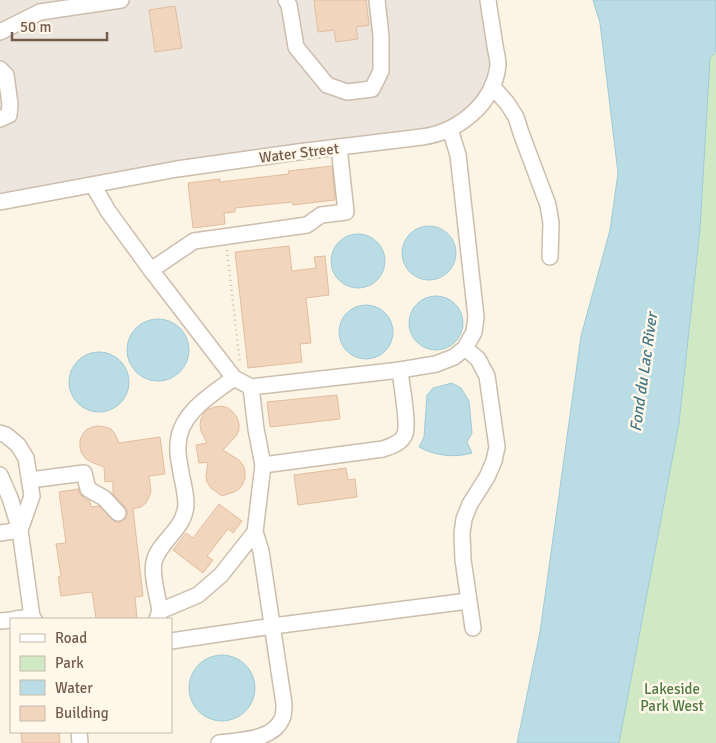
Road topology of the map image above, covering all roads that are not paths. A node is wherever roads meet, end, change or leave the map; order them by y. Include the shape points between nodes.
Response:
1 (121, 0) edge
2 (286, 0) edge
3 (377, 0) edge
4 (488, 0) edge
5 (0, 32) edge
6 (0, 69) edge
7 (492, 86) junction
8 (0, 119) edge
9 (450, 130) junction
10 (340, 147) junction
11 (93, 185) junction
12 (0, 202) edge
13 (550, 257) dead end
14 (151, 270) junction
15 (465, 348) junction
16 (400, 370) junction
17 (242, 383) junction
18 (0, 433) edge
19 (263, 464) junction
20 (0, 475) edge
21 (30, 480) junction
22 (118, 513) dead end
23 (20, 530) junction
24 (0, 532) edge
25 (255, 532) junction
26 (468, 601) junction
27 (159, 615) edge
28 (33, 618) edge
29 (273, 626) junction
30 (473, 628) dead end
31 (172, 641) edge
32 (219, 743) edge

1 - 5 street via 40,12
2 - 3 street via 296,47 327,85 347,92 372,89 381,71
4 - 7 street, Water Street via 498,64
6 - 8 street via 6,75 10,115
7 - 9 street, Water Street via 478,108
7 - 13 street via 516,117 548,205
9 - 10 street, Water Street via 428,136
9 - 15 street via 458,155 476,317 474,332
10 - 11 street, Water Street via 177,169
10 - 14 street via 346,212 321,215 307,225 194,241
11 - 12 street, Water Street
11 - 14 street
14 - 17 street
15 - 16 street via 454,357 436,364
15 - 26 street via 478,359 487,376 497,447 487,477 464,519 462,542
16 - 17 street
16 - 19 street via 406,418 405,434 397,443 383,449
17 - 19 street
17 - 27 street via 206,398 190,414 181,430 178,446 186,507 183,519 153,563
18 - 21 street via 18,445 26,458
19 - 25 street
20 - 23 street
21 - 22 street via 84,473 88,489 104,498
21 - 23 street via 32,496
23 - 24 street
23 - 28 street
25 - 27 street via 221,575 198,595
25 - 29 street via 261,550
26 - 29 street
26 - 30 street
29 - 31 street
29 - 32 street via 284,704 282,719 275,730 263,737

